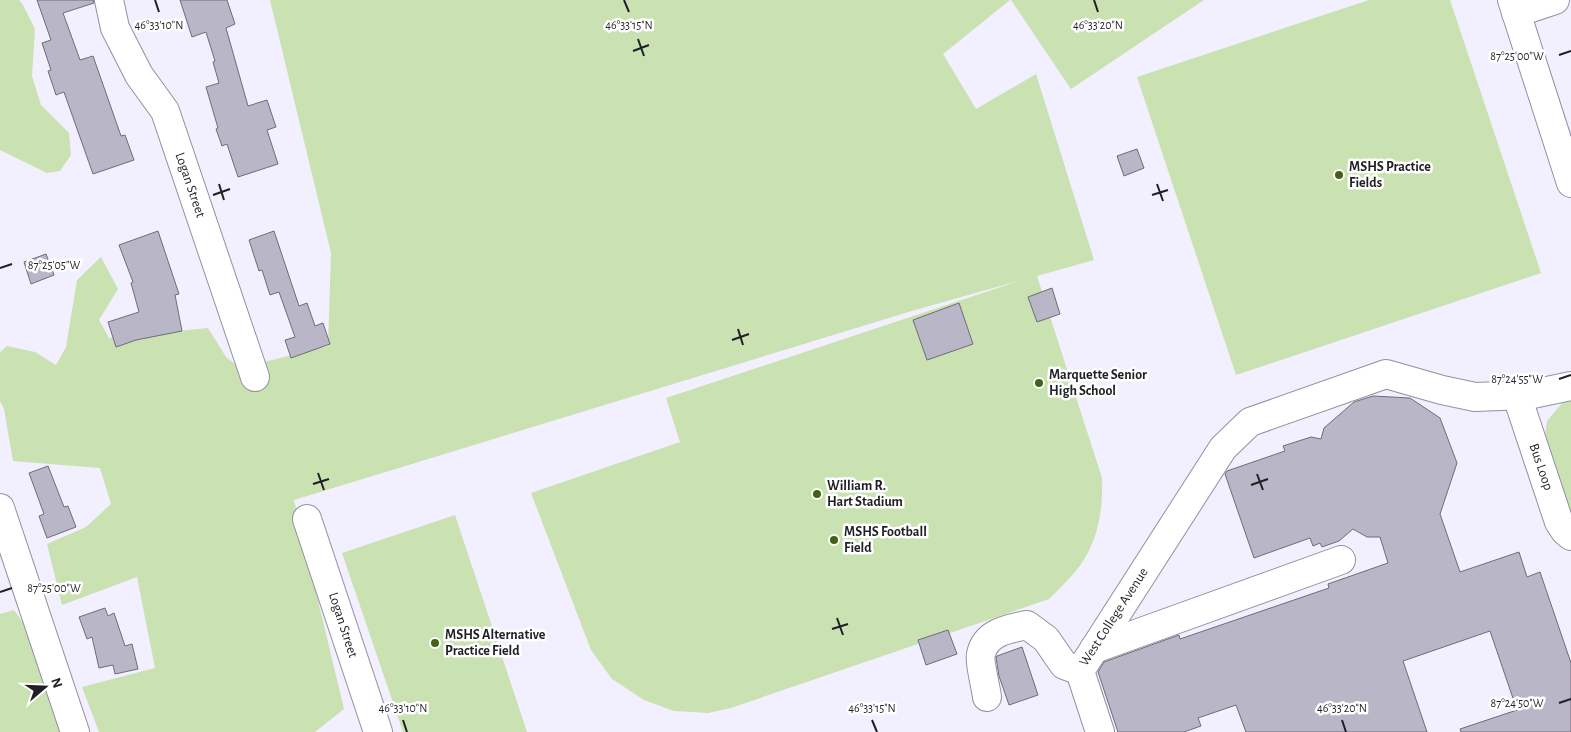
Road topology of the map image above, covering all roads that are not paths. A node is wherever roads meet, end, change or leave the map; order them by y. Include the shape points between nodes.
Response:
1 (109, 0) edge
2 (1555, 0) edge
3 (1514, 6) edge
4 (1571, 183) edge
5 (255, 377) dead end
6 (1571, 386) edge
7 (1517, 396) junction
8 (0, 508) edge
9 (307, 519) dead end
10 (1571, 536) edge
11 (1341, 560) dead end
12 (11, 577) edge
13 (1032, 605) dead end
14 (1046, 640) junction
15 (1087, 660) junction
16 (987, 697) dead end
17 (75, 732) edge
18 (378, 732) edge
19 (1100, 732) edge

1 - 5 street, Logan Street via 114,28 165,112
2 - 3 street
3 - 4 street
6 - 7 street, West College Avenue
7 - 10 street, Bus Loop via 1559,522
7 - 15 street, West College Avenue via 1475,397 1386,374 1250,422 1223,448
8 - 12 street
9 - 18 street, Logan Street
11 - 15 street
12 - 17 street
13 - 14 street
14 - 15 street via 1064,665
14 - 16 street via 1026,625 990,636 980,655
15 - 19 street, West College Avenue

